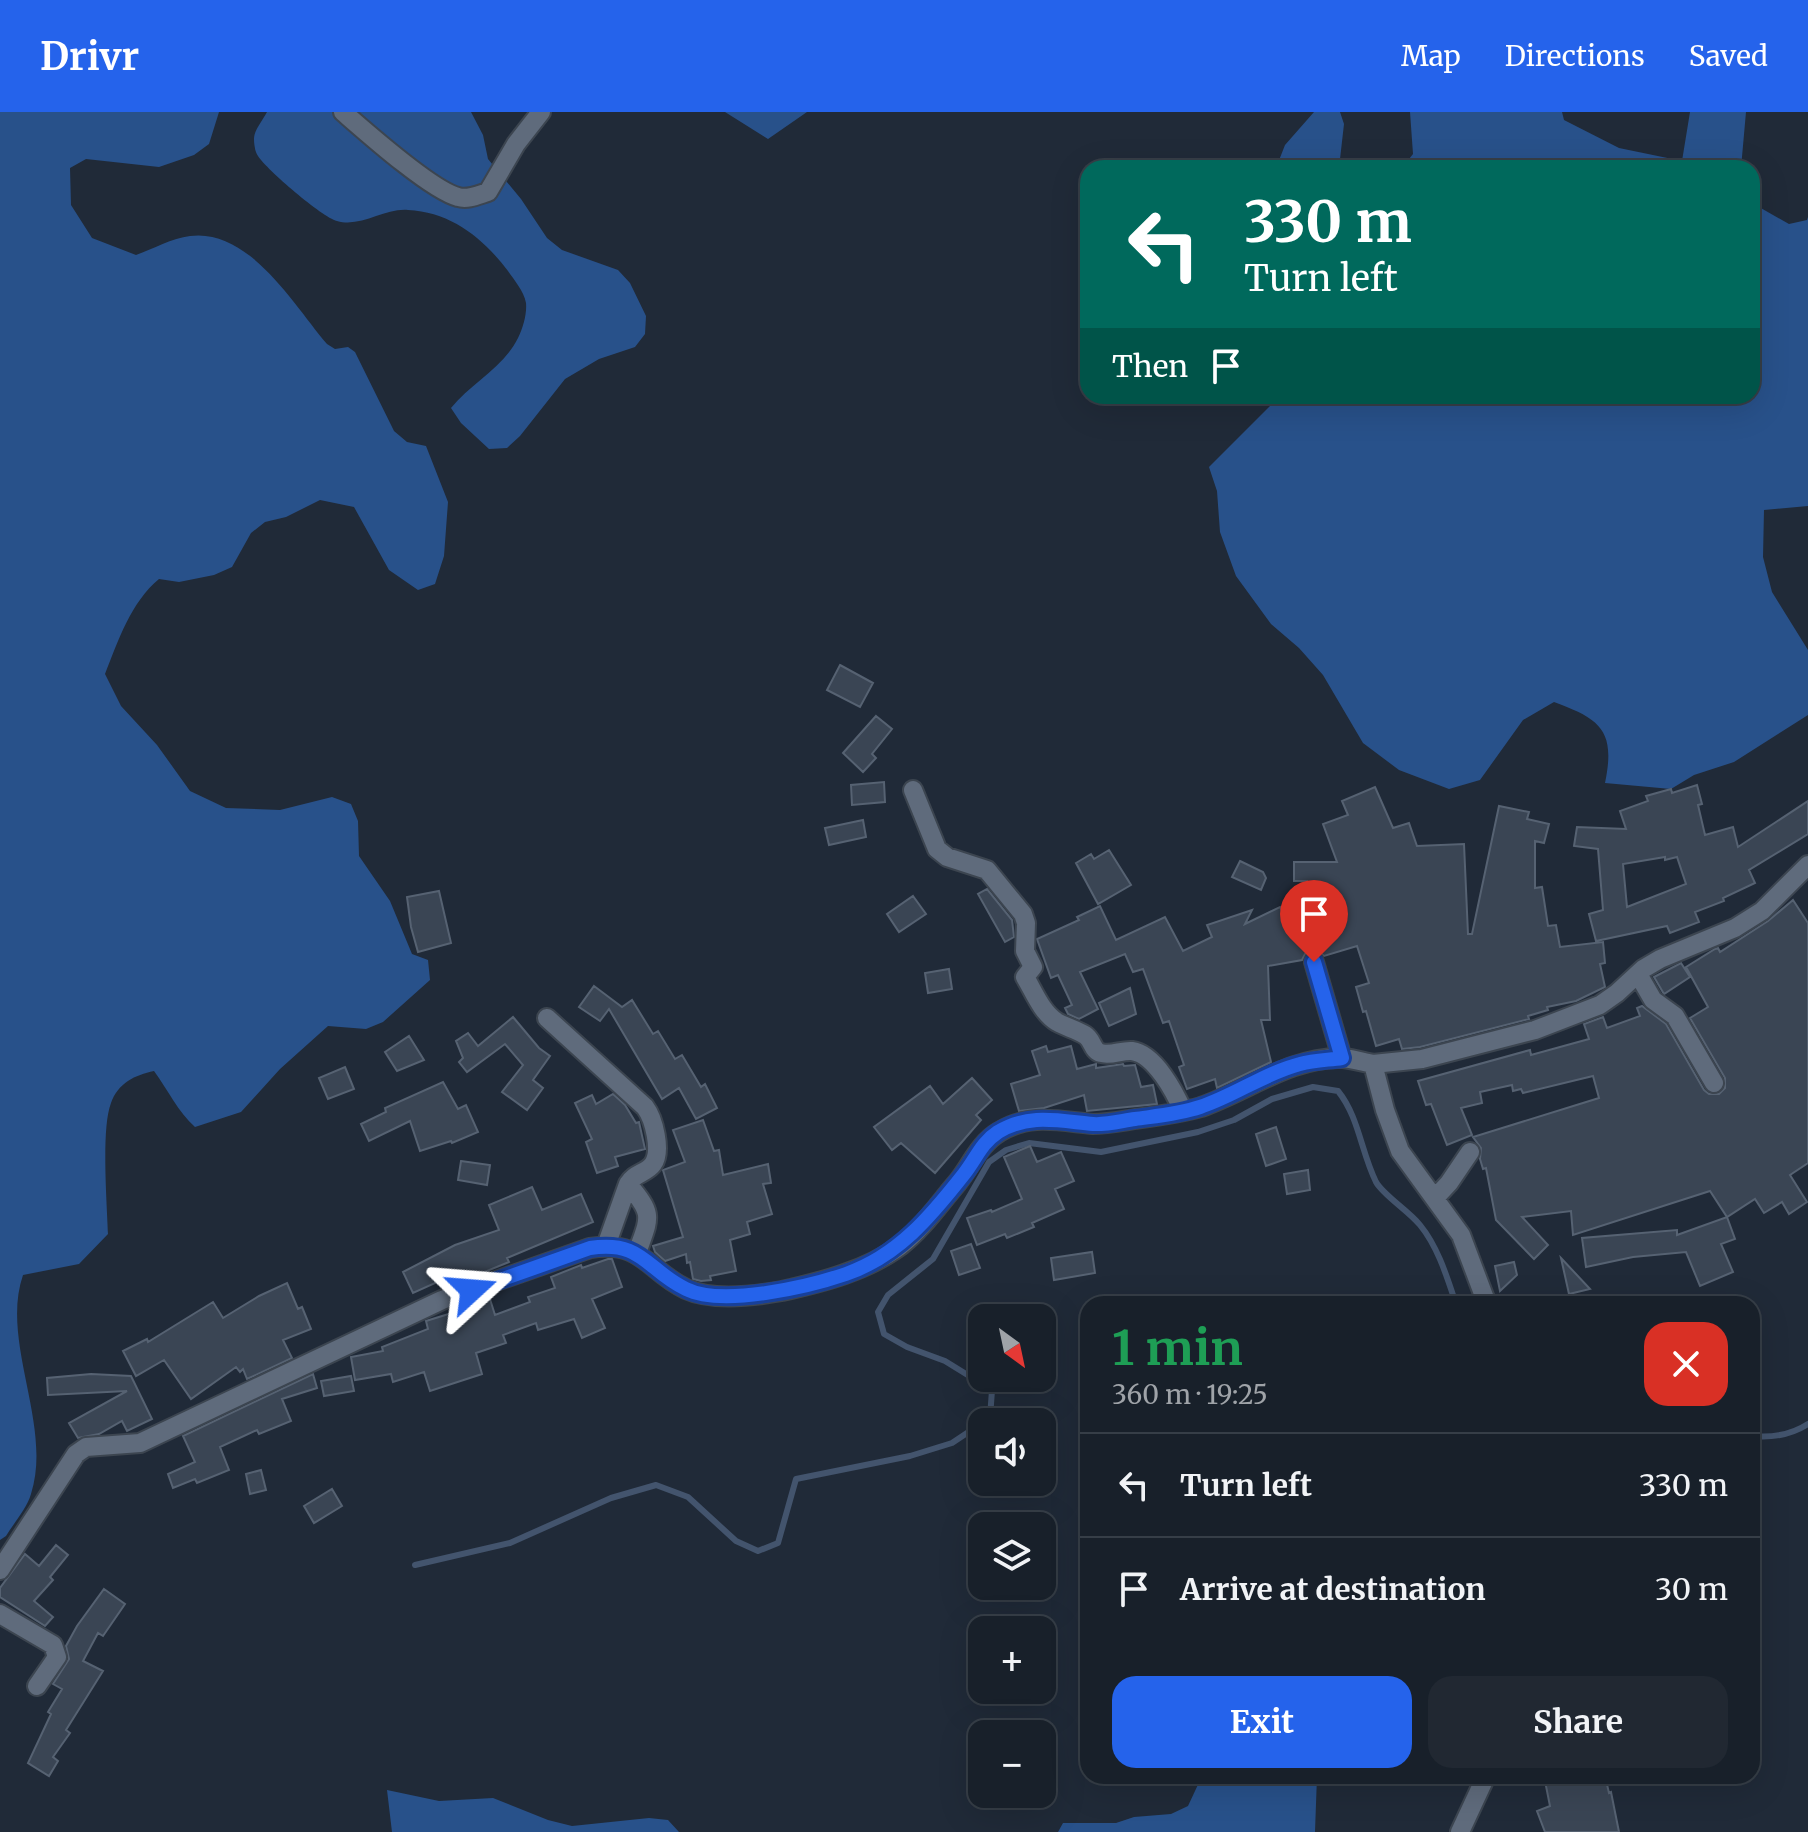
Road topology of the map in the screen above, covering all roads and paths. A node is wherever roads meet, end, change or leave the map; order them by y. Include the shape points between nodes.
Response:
1 (343, 112) edge
2 (541, 112) edge
3 (913, 790) dead end
4 (1808, 865) edge
5 (1314, 962) dead end
6 (1638, 974) junction
7 (547, 1018) dead end
8 (1342, 1058) junction
9 (1373, 1064) junction
10 (1714, 1083) dead end
11 (1183, 1111) junction
12 (1470, 1152) dead end
13 (628, 1184) junction
14 (1436, 1197) junction
15 (606, 1246) junction
16 (637, 1253) junction
17 (1484, 1296) edge
18 (0, 1570) edge
19 (0, 1614) edge
20 (37, 1686) dead end
21 (1482, 1784) edge
22 (1460, 1832) edge

1 - 2 street via 433,183 457,197 471,197 488,192
3 - 11 street via 937,849 987,870 1023,914 1025,951 1033,967 1025,977 1047,1015 1085,1035 1098,1052 1139,1054 1168,1082
4 - 6 street via 1762,911
5 - 8 street
6 - 9 street via 1600,1005 1535,1030 1422,1059
6 - 10 street via 1653,1000 1675,1016
7 - 13 street via 653,1117 655,1161
8 - 9 street
8 - 11 street via 1299,1064
9 - 14 street via 1400,1151
11 - 16 street via 1096,1124 1040,1119 1002,1130 988,1139 902,1245 877,1261 819,1281 779,1291 706,1295 686,1289
12 - 14 street
13 - 15 street
13 - 16 street via 646,1206 648,1218
14 - 17 street via 1461,1235
15 - 16 street
15 - 18 street via 442,1300 140,1443 86,1447 76,1454
19 - 20 street via 53,1645 57,1657
21 - 22 street

